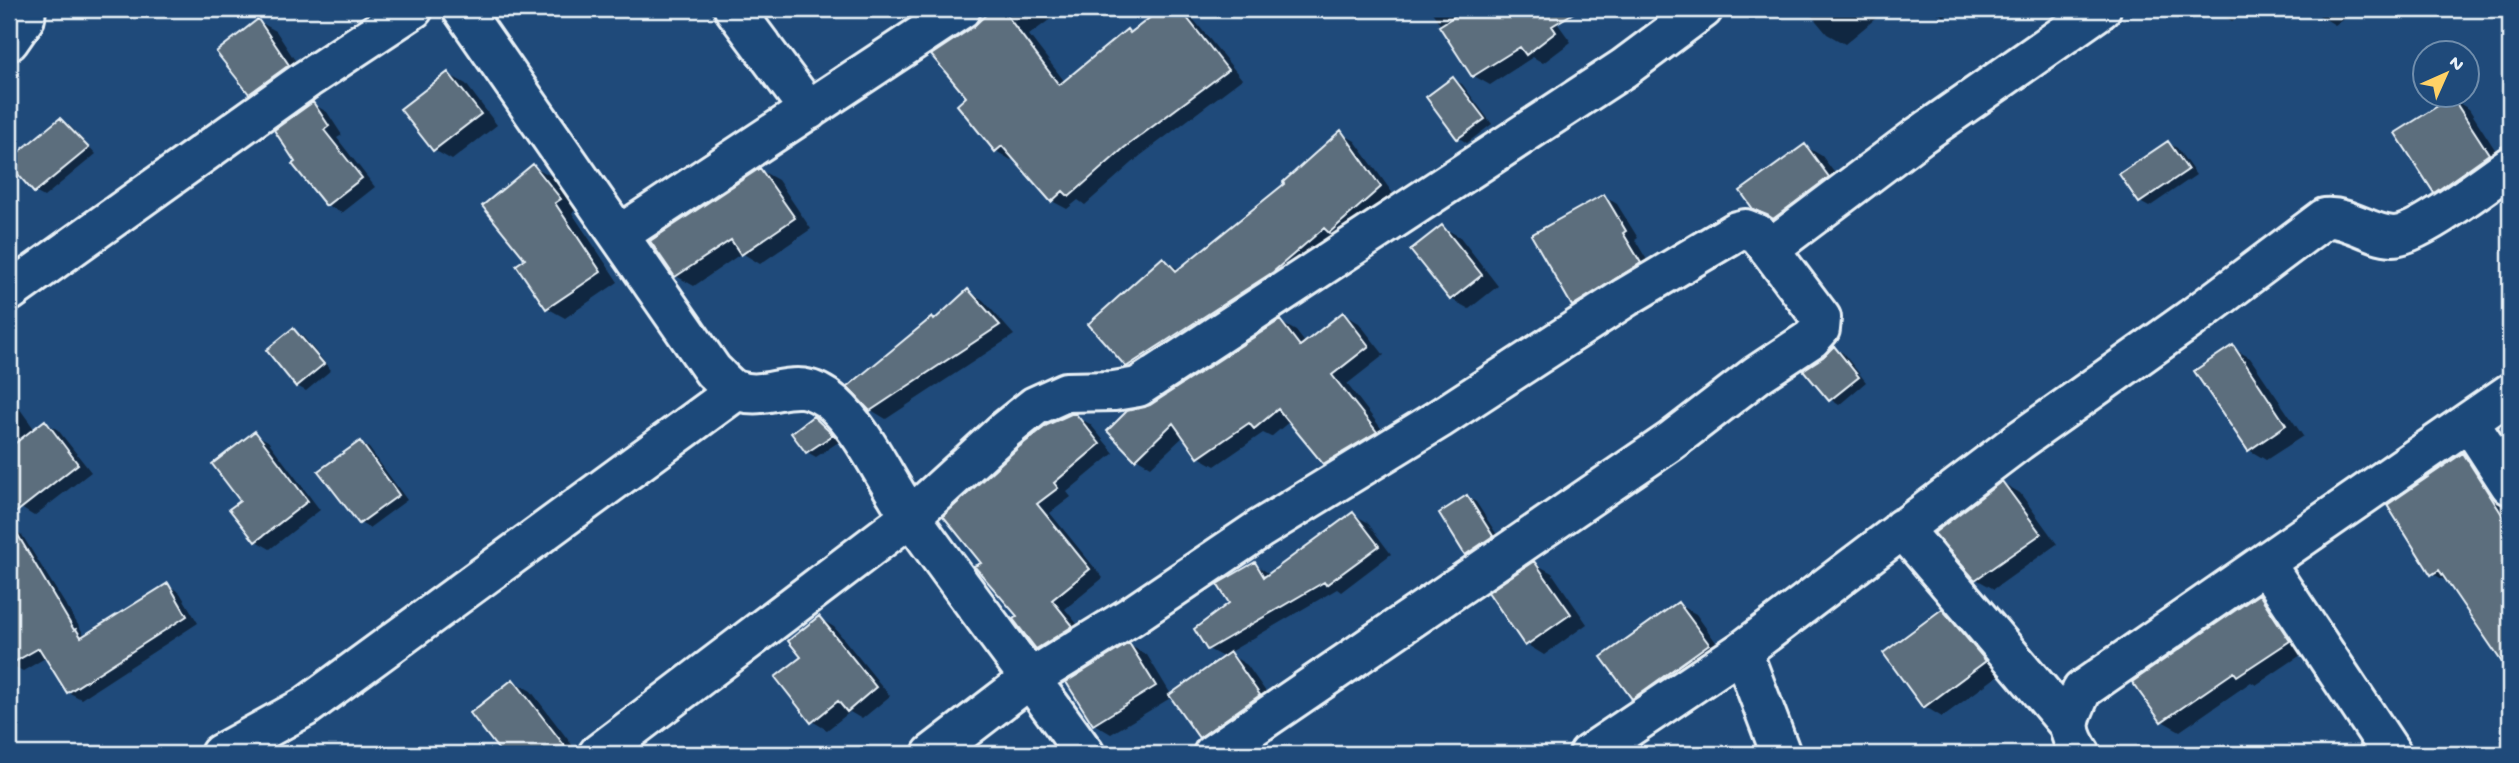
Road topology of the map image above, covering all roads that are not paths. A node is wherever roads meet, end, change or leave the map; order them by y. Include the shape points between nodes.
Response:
1 (26, 9) edge
2 (412, 9) edge
3 (462, 9) edge
4 (734, 9) edge
5 (961, 9) edge
6 (1703, 9) edge
7 (2101, 9) edge
8 (9, 41) edge
9 (809, 110) junction
10 (2510, 166) edge
11 (620, 235) junction
12 (1769, 249) junction
13 (9, 292) edge
14 (736, 391) junction
15 (2510, 393) edge
16 (2469, 422) junction
17 (2510, 485) edge
18 (911, 517) junction
19 (1902, 528) junction
20 (2265, 563) junction
21 (1742, 650) junction
22 (1031, 678) junction
23 (2074, 739) edge
24 (240, 750) edge
25 (598, 754) edge
26 (932, 754) edge
27 (1085, 754) edge
28 (1213, 754) edge
29 (1589, 754) edge
30 (1782, 754) edge
31 (2392, 754) edge

1 - 8 street
2 - 13 street
3 - 11 street
4 - 9 street
5 - 9 street
6 - 18 street via 1624,68 1138,387 1066,392 1035,406
7 - 12 street via 1919,136
9 - 11 street
10 - 19 street via 2421,226 2396,236 2325,218
11 - 14 street via 713,371
12 - 22 street via 1758,234 1737,231 1626,297
12 - 28 street via 1821,318 1820,329 1811,339 1660,449
14 - 18 street via 793,387 823,396 852,424
14 - 24 street
15 - 16 street
16 - 17 street
16 - 20 street
18 - 22 street
18 - 25 street
19 - 21 street
19 - 23 street
20 - 23 street via 2082,690
20 - 31 street
21 - 29 street
21 - 30 street
22 - 26 street
22 - 27 street

